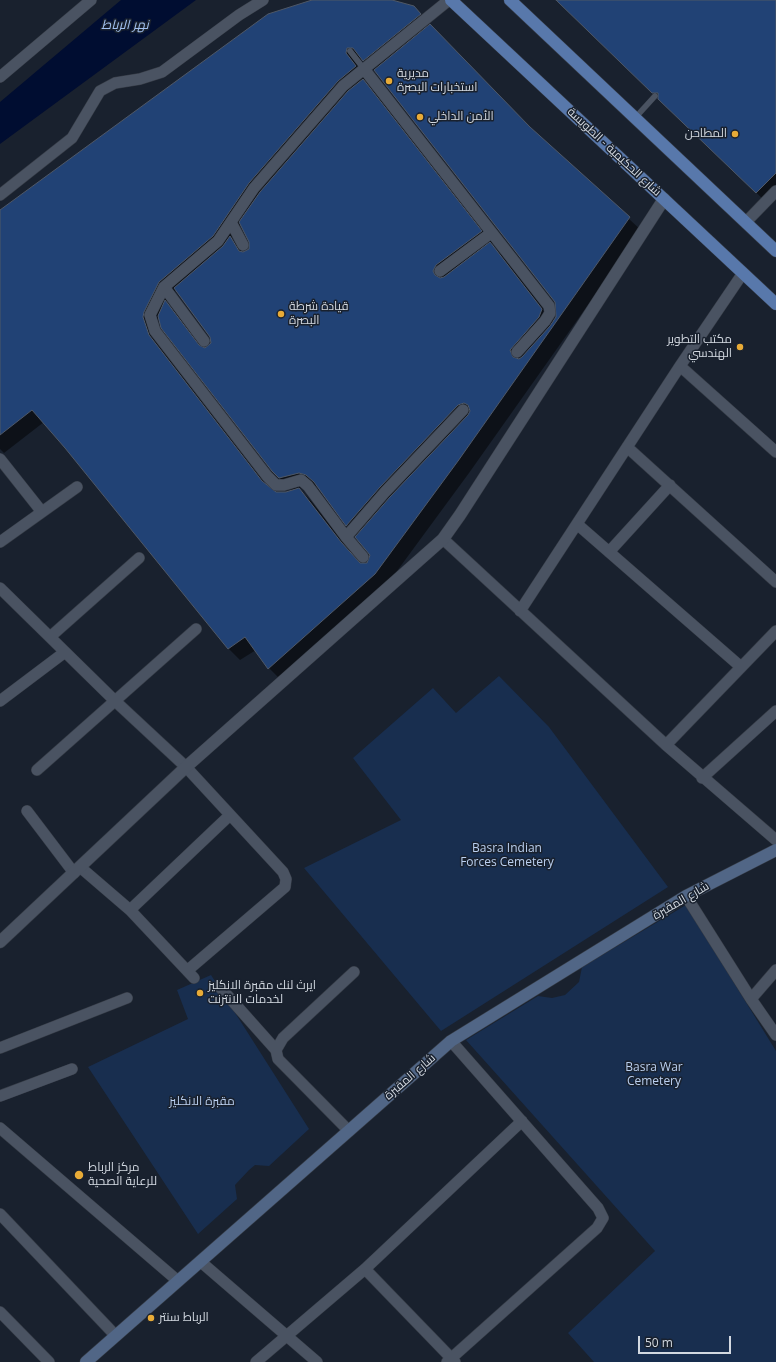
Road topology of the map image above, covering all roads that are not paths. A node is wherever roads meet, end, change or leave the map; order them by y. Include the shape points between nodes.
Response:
1 (91, 0) edge
2 (263, 0) edge
3 (450, 0) edge
4 (510, 0) edge
5 (350, 51) dead end
6 (364, 69) junction
7 (0, 77) edge
8 (655, 96) dead end
9 (635, 118) junction
10 (776, 191) edge
11 (0, 195) edge
12 (664, 199) junction
13 (746, 222) junction
14 (232, 224) junction
15 (491, 233) junction
16 (243, 245) dead end
17 (776, 251) edge
18 (440, 271) dead end
19 (743, 273) junction
20 (164, 287) junction
21 (776, 304) edge
22 (204, 341) dead end
23 (517, 352) dead end
24 (680, 366) junction
25 (463, 410) dead end
26 (627, 446) junction
27 (776, 452) edge
28 (0, 459) edge
29 (670, 486) junction
30 (77, 488) dead end
31 (42, 512) junction
32 (577, 524) junction
33 (346, 537) junction
34 (443, 539) junction
35 (0, 542) edge
36 (609, 552) junction
37 (363, 557) dead end
38 (139, 558) dead end
39 (776, 582) edge
40 (0, 588) edge
41 (520, 611) junction
42 (196, 629) dead end
43 (776, 631) edge
44 (50, 637) junction
45 (65, 652) junction
46 (741, 667) junction
47 (114, 700) junction
48 (0, 701) edge
49 (776, 711) edge
50 (666, 745) junction
51 (186, 767) junction
52 (37, 770) dead end
53 (702, 778) junction
54 (27, 811) dead end
55 (230, 815) junction
56 (776, 840) edge
57 (776, 850) edge
58 (77, 870) junction
59 (686, 896) junction
60 (130, 910) junction
61 (0, 942) edge
62 (776, 970) edge
63 (354, 972) dead end
64 (219, 986) dead end
65 (127, 998) dead end
66 (751, 999) junction
67 (776, 1035) edge
68 (451, 1041) junction
69 (0, 1048) edge
70 (276, 1050) junction
71 (72, 1069) dead end
72 (0, 1096) edge
73 (522, 1121) junction
74 (0, 1128) edge
75 (349, 1130) junction
76 (0, 1214) edge
77 (200, 1262) junction
78 (365, 1269) junction
79 (178, 1281) junction
80 (2, 1318) edge
81 (288, 1335) junction
82 (116, 1336) junction
83 (451, 1361) edge
84 (49, 1362) edge
85 (86, 1362) edge
86 (256, 1362) edge
87 (317, 1362) edge

1 - 7 street
2 - 11 street via 162,72 115,83 100,91 72,138
3 - 6 street
3 - 12 main road, شارع الحكيمية - الطويسة
4 - 9 main road
5 - 6 lane
6 - 14 street via 343,86 254,188
6 - 15 street
8 - 9 lane
9 - 13 main road
10 - 13 street
12 - 19 main road, شارع الحكيمية - الطويسة
12 - 34 street
13 - 17 main road
14 - 16 street
14 - 20 street via 218,241
15 - 18 street
15 - 23 street via 549,306 550,313 545,321
19 - 21 main road, شارع الحكيمية - الطويسة
19 - 24 street
20 - 22 street
20 - 33 street via 150,315 155,331 267,476 276,485 302,480
24 - 26 street
24 - 27 street
25 - 33 street
26 - 29 street
26 - 32 street
28 - 31 street
29 - 36 street
29 - 39 street
30 - 31 street
31 - 35 street
32 - 36 street
32 - 41 street
33 - 37 street
34 - 41 street
34 - 51 street
36 - 46 street
38 - 44 street
40 - 44 street
41 - 50 street
42 - 47 street
43 - 46 street
44 - 45 street
45 - 47 street
45 - 48 street
46 - 50 street
47 - 51 street
47 - 52 street
49 - 53 street
50 - 53 street
51 - 55 street
51 - 58 street
53 - 56 street
54 - 58 street
55 - 60 street
55 - 60 street via 283,872 286,879 284,887 191,974
57 - 59 main road, شارع المقبرة
58 - 60 street
58 - 61 street
59 - 66 street
59 - 68 main road, شارع المقبرة
62 - 66 street
63 - 70 street via 283,1038
64 - 70 street
65 - 69 street
66 - 67 street
68 - 73 street
68 - 75 main road, شارع المقبرة
70 - 75 street via 278,1059
71 - 72 street
73 - 78 street
73 - 83 street via 598,1208 603,1218 597,1228
74 - 79 street
75 - 77 main road, شارع المقبرة
76 - 82 street
77 - 79 main road, شارع المقبرة
77 - 81 street
78 - 81 street
78 - 83 street
79 - 82 main road, شارع المقبرة
80 - 84 street
81 - 86 street
81 - 87 street
82 - 85 main road, شارع المقبرة

